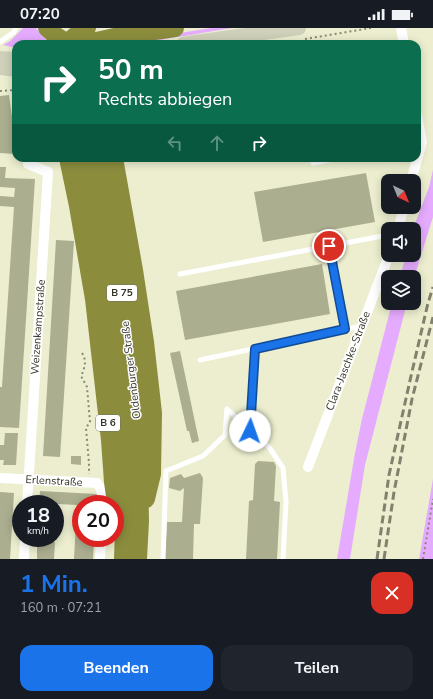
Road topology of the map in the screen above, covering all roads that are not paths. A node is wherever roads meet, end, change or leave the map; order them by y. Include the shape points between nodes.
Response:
1 (16, 28) edge
2 (47, 28) edge
3 (87, 28) edge
4 (175, 28) edge
5 (401, 28) edge
6 (272, 32) junction
7 (141, 34) junction
8 (300, 34) edge
9 (67, 38) edge
10 (101, 40) edge
11 (130, 40) edge
12 (206, 40) edge
13 (243, 40) edge
14 (403, 40) edge
15 (0, 42) edge
16 (0, 58) edge
17 (12, 59) edge
18 (0, 68) edge
19 (12, 70) edge
20 (69, 162) edge
21 (87, 162) edge
22 (99, 162) edge
23 (115, 162) edge
24 (318, 162) edge
25 (416, 162) edge
26 (313, 163) dead end
27 (28, 164) dead end
28 (413, 174) edge
29 (96, 181) junction
30 (381, 236) edge
31 (329, 246) junction
32 (386, 262) edge
33 (180, 274) dead end
34 (362, 326) junction
35 (345, 329) junction
36 (255, 349) junction
37 (200, 360) dead end
38 (129, 407) junction
39 (250, 431) junction
40 (308, 467) dead end
41 (0, 478) edge
42 (28, 480) junction
43 (27, 495) edge
44 (102, 495) edge
45 (140, 521) junction
46 (25, 547) edge
47 (100, 547) edge
48 (123, 553) edge
49 (24, 559) edge
50 (100, 559) edge
51 (138, 559) edge
52 (163, 559) edge
53 (283, 559) edge

1 - 15 lane
2 - 9 highway via 55,36
3 - 9 highway
4 - 7 highway
5 - 14 street
6 - 8 street
6 - 12 street
6 - 13 street
7 - 10 highway
7 - 11 highway
16 - 17 street
18 - 19 street
20 - 48 highway, B 6 via 94,299
21 - 29 highway, Oldenburger Straße / B 75
22 - 29 highway, Oldenburger Straße / B 75
23 - 45 highway via 145,342 153,413 152,474
24 - 26 lane
25 - 28 street
27 - 42 street, Weizenkampstraße via 48,172
29 - 38 highway, Oldenburger Straße / B 75 via 115,353
30 - 31 lane
31 - 33 lane
31 - 35 lane
32 - 34 street, Clara-Jaschke-Straße
34 - 35 lane
34 - 40 street, Clara-Jaschke-Straße
35 - 36 lane
36 - 37 lane
36 - 39 lane
38 - 45 highway, Oldenburger Straße via 138,426
38 - 48 highway, Oldenburger Straße / B 6 via 124,438
39 - 52 lane via 227,409 225,434 202,456 166,471
39 - 53 lane via 269,448 282,468 286,502
41 - 42 street, Erlenstraße
42 - 43 street, Weizenkampstraße
42 - 44 street, Erlenstraße via 97,483
45 - 51 highway, Oldenburger Straße
46 - 49 street
47 - 50 street

